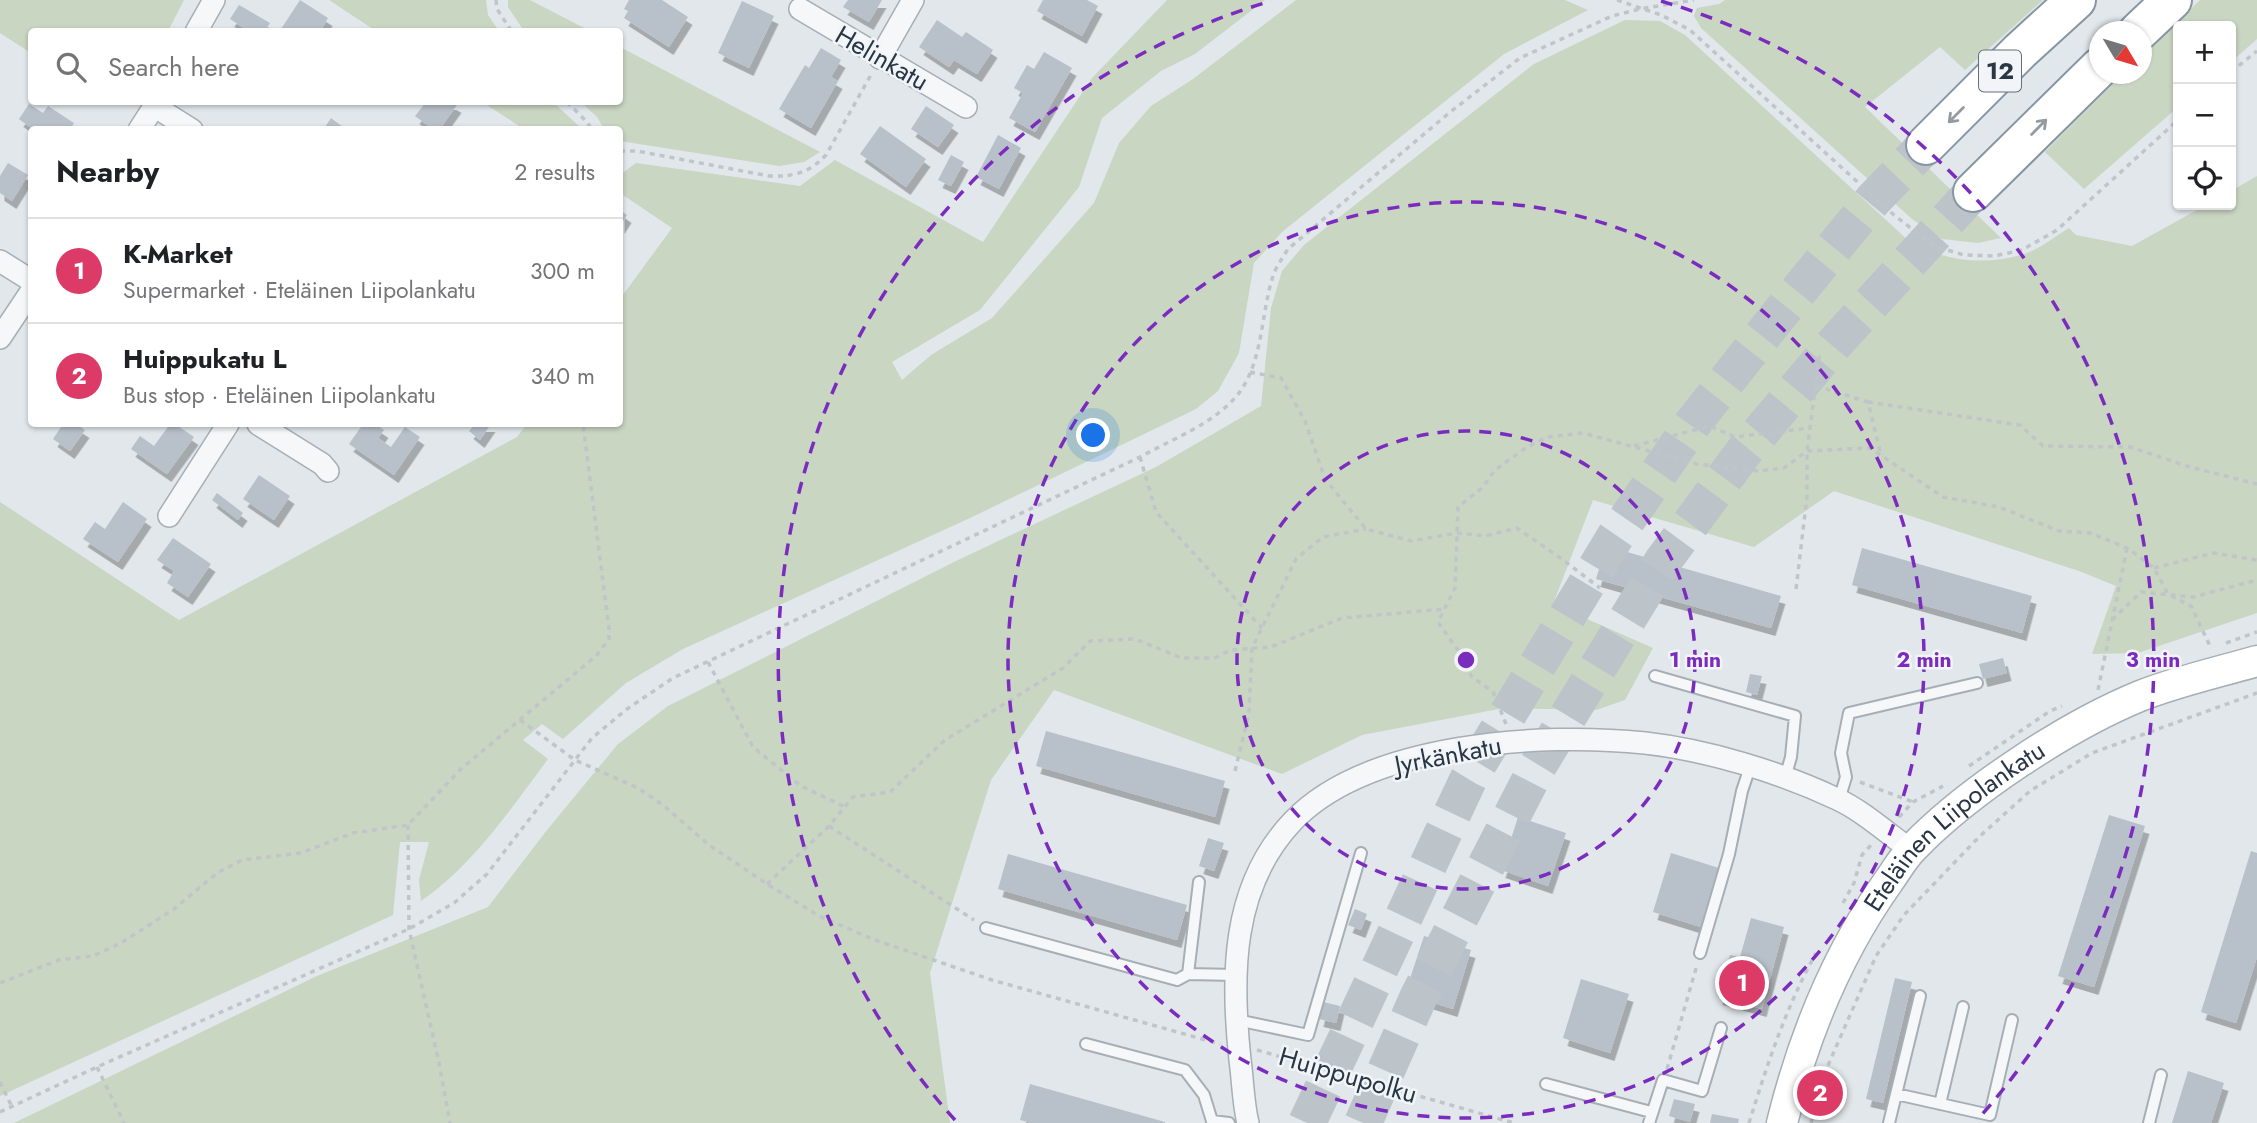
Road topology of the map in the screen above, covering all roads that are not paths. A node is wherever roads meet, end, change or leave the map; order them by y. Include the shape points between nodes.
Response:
1 (214, 0) edge
2 (913, 0) edge
3 (2076, 0) edge
4 (2172, 0) edge
5 (800, 9) dead end
6 (2150, 21) edge
7 (198, 28) edge
8 (880, 58) junction
9 (2089, 77) edge
10 (155, 105) edge
11 (157, 105) edge
12 (965, 107) dead end
13 (142, 126) edge
14 (186, 126) edge
15 (1926, 145) tunnel mouth
16 (1973, 192) tunnel mouth
17 (0, 261) edge
18 (28, 278) edge
19 (28, 296) edge
20 (0, 338) edge
21 (226, 427) edge
22 (263, 427) edge
23 (328, 471) dead end
24 (169, 516) dead end
25 (2257, 661) edge
26 (1655, 676) dead end
27 (1977, 683) dead end
28 (1750, 767) junction
29 (1785, 778) junction
30 (1839, 800) junction
31 (1911, 850) junction
32 (1361, 853) dead end
33 (1199, 882) dead end
34 (986, 928) road end
35 (1700, 953) road end
36 (1188, 974) junction
37 (1235, 975) junction
38 (1920, 996) dead end
39 (1963, 1007) dead end
40 (2012, 1020) dead end
41 (1228, 1025) junction
42 (1721, 1028) dead end
43 (1086, 1044) dead end
44 (2161, 1075) dead end
45 (1546, 1084) dead end
46 (1896, 1094) junction
47 (1940, 1104) junction
48 (1650, 1118) edge
49 (1239, 1122) edge
50 (1782, 1123) edge
51 (1889, 1123) edge
52 (2149, 1123) edge

1 - 7 street
2 - 8 street
3 -> 15 highway, 12
4 - 6 highway
5 - 8 street, Helinkatu
8 - 12 street, Helinkatu
16 -> 9 highway, 12
10 - 13 street
11 - 14 street
17 - 18 street
19 - 20 street
21 - 24 street
22 - 23 street
25 - 31 street, Eteläinen Liipolankatu via 2141,696 2068,732 1955,810
26 - 29 lane via 1795,716
27 - 30 lane via 1849,713 1841,753 1846,777
28 - 29 street, Jyrkänkatu
28 - 35 lane
28 - 37 street, Jyrkänkatu via 1647,743 1590,739 1485,745 1383,767 1336,787 1311,804 1278,839 1242,915
29 - 30 street, Jyrkänkatu
30 - 31 street, Jyrkänkatu
31 - 50 street, Eteläinen Liipolankatu via 1851,941 1815,1019
32 - 41 lane via 1308,1035
33 - 36 lane
34 - 36 lane via 1177,980
36 - 37 lane
37 - 41 street, Jyrkänkatu
38 - 46 lane
39 - 47 lane
40 - 47 lane via 1990,1115
41 - 49 street, Jyrkänkatu via 1226,1048
42 - 48 lane via 1702,1091 1663,1080
43 - 49 lane via 1185,1070 1204,1095 1212,1121
44 - 52 lane
45 - 48 lane
46 - 47 lane
46 - 51 lane

